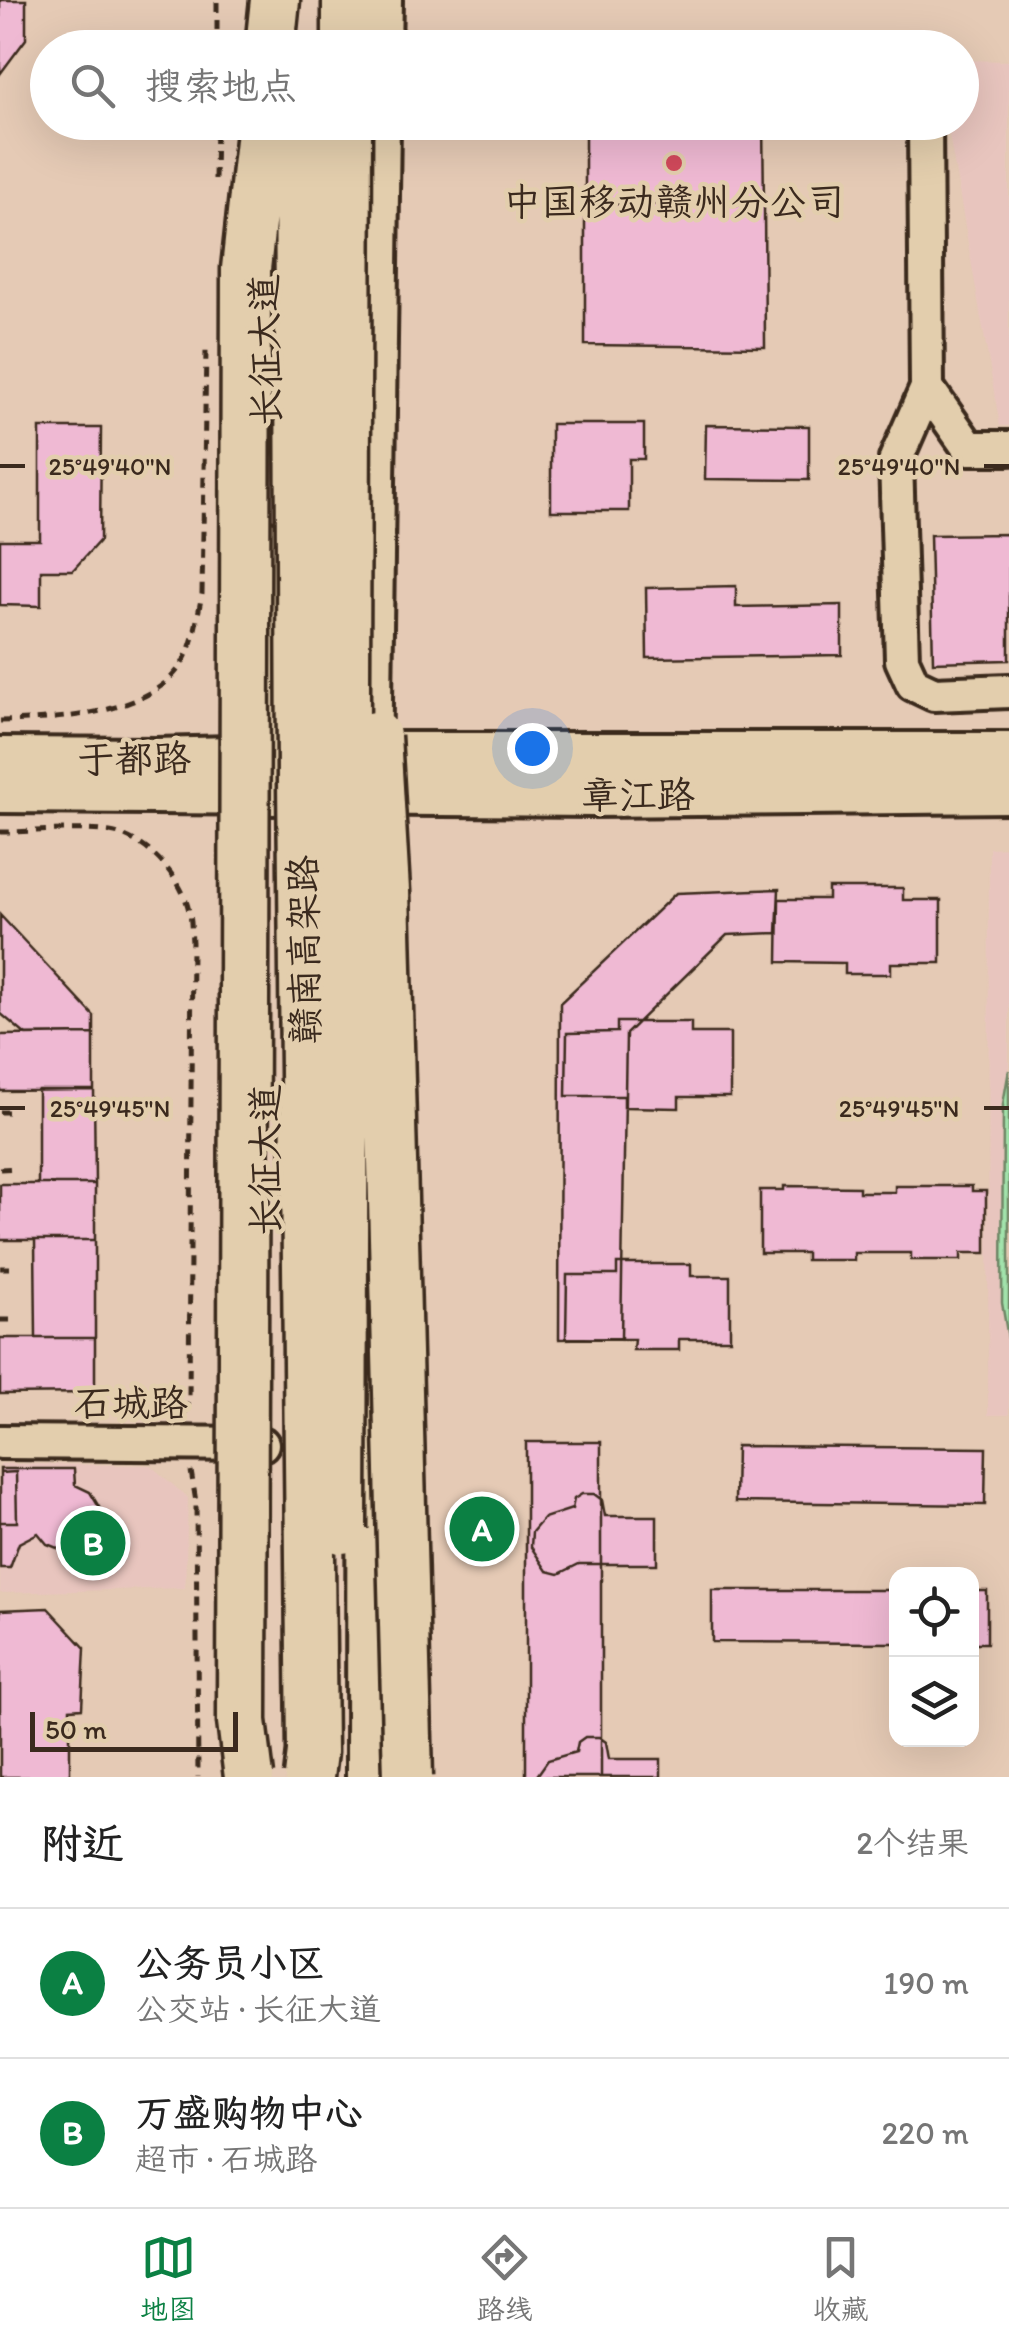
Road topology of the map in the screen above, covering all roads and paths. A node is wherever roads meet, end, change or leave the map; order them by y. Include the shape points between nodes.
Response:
1 (217, 0) edge
2 (273, 0) edge
3 (299, 0) edge
4 (347, 0) edge
5 (380, 0) edge
6 (217, 30) edge
7 (270, 30) edge
8 (299, 30) edge
9 (347, 30) edge
10 (379, 30) edge
11 (216, 140) edge
12 (262, 140) edge
13 (264, 140) edge
14 (299, 140) edge
15 (347, 140) edge
16 (378, 140) edge
17 (925, 140) edge
18 (215, 183) dead end
19 (347, 194) junction
20 (206, 347) dead end
21 (927, 388) junction
22 (1009, 448) edge
23 (1009, 691) edge
24 (0, 721) edge
25 (1009, 754) edge
26 (0, 759) edge
27 (369, 773) junction
28 (268, 774) junction
29 (0, 790) edge
30 (1009, 792) edge
31 (0, 832) edge
32 (18, 1168) dead end
33 (0, 1169) edge
34 (0, 1268) edge
35 (16, 1268) dead end
36 (0, 1320) edge
37 (18, 1320) dead end
38 (174, 1419) dead end
39 (0, 1442) edge
40 (262, 1444) junction
41 (189, 1468) dead end
42 (198, 1777) edge
43 (249, 1777) edge
44 (266, 1777) edge
45 (308, 1777) edge
46 (340, 1777) edge
47 (368, 1777) edge
48 (408, 1777) edge

1 - 6 path
2 - 7 highway
3 - 8 highway
4 - 9 highway
5 - 10 main road
11 - 18 path
12 - 43 highway, bridge via 246,269 242,1720
13 - 28 main road, 长征大道
14 - 45 highway, 赣南高架路, bridge
15 - 19 highway, 赣南高架路, bridge
16 - 27 main road
17 - 21 street
19 - 46 highway, 赣南高架路, bridge
19 - 48 highway, bridge via 384,891
20 - 24 path via 202,594 179,668 151,694 106,708
21 - 22 street via 969,448
21 - 23 street via 896,459 902,660 913,684 934,694
25 - 27 main road, 章江路
26 - 28 main road, 于都路 via 157,760
27 - 28 main road, 章江路
27 - 30 main road, 章江路 via 594,795
27 - 47 main road
28 - 29 main road, 于都路
28 - 40 main road, 长征大道
31 - 38 path via 112,832 160,860 189,911 189,1403
32 - 33 path
34 - 35 path
36 - 37 path
39 - 40 street, 石城路
40 - 44 main road, 长征大道
41 - 42 path via 196,1502

